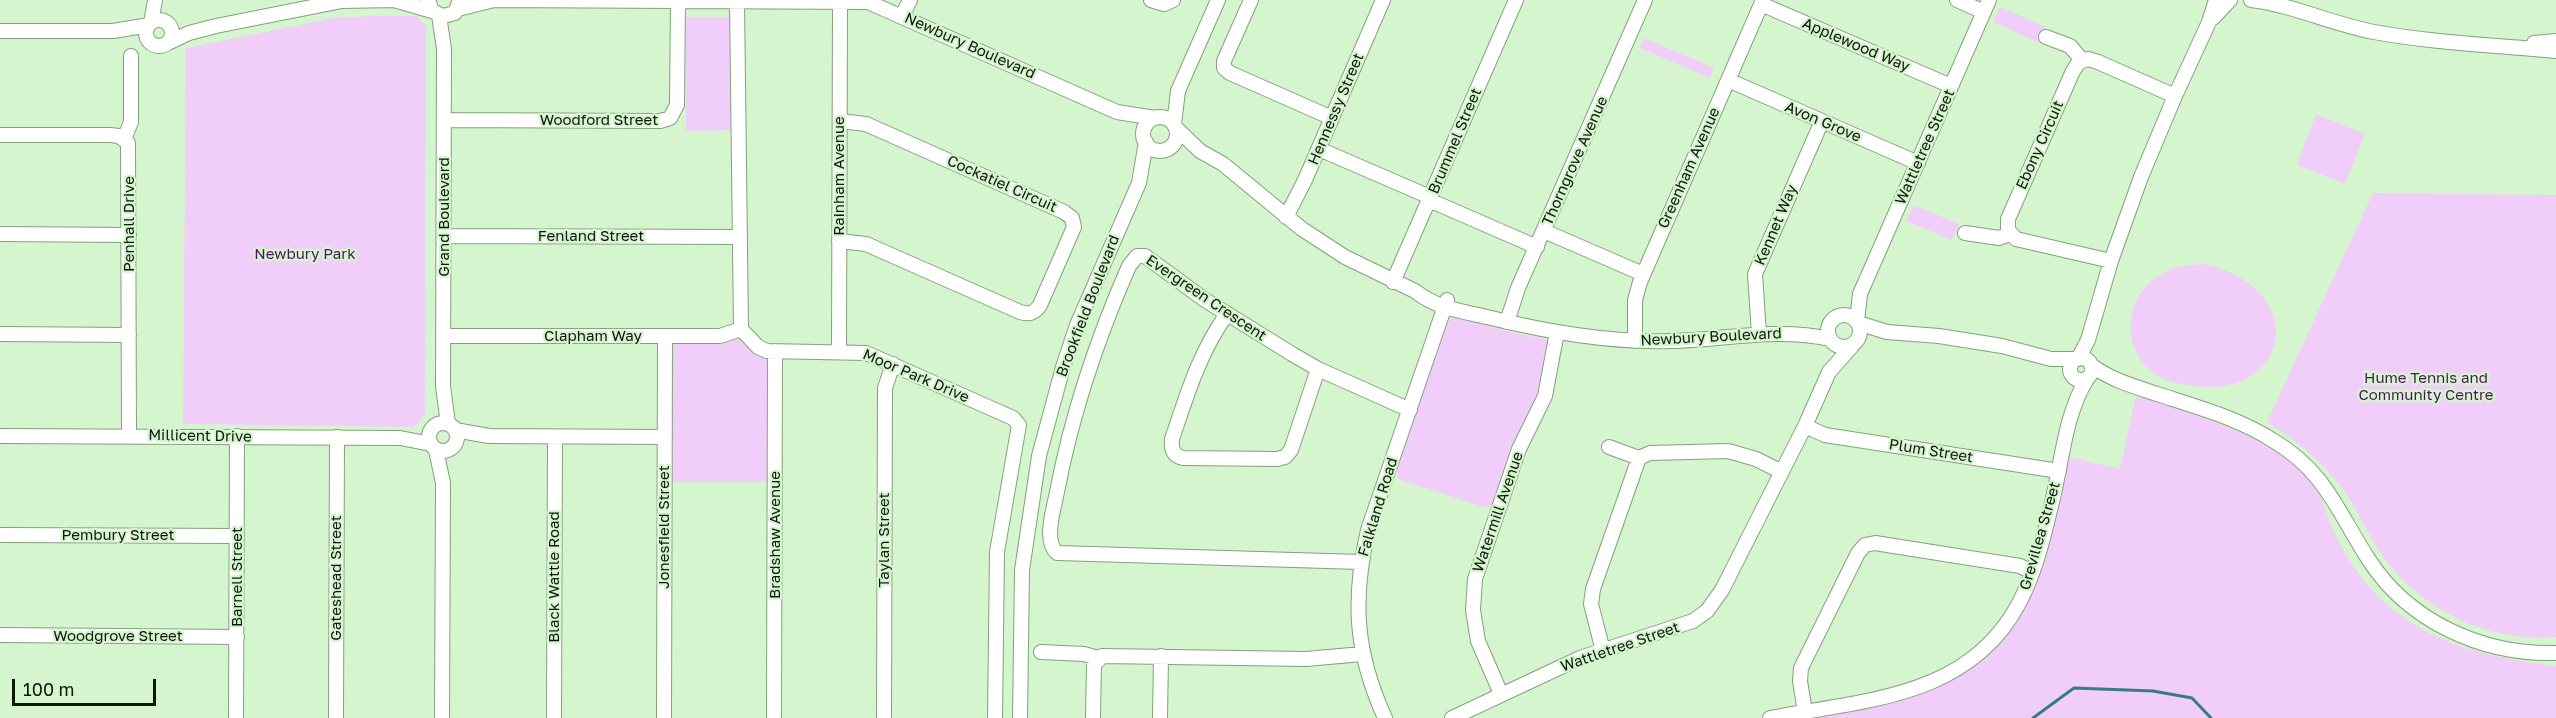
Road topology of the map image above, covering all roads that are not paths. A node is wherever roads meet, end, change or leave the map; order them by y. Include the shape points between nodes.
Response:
1 (155, 0) edge
2 (161, 0) edge
3 (394, 0) edge
4 (494, 0) edge
5 (626, 0) edge
6 (717, 0) edge
7 (910, 0) edge
8 (1151, 0) edge
9 (1173, 0) edge
10 (1218, 0) edge
11 (1251, 0) edge
12 (1383, 0) edge
13 (1516, 0) edge
14 (1957, 0) edge
15 (2216, 0) edge
16 (2230, 0) edge
17 (2251, 0) edge
18 (678, 1) edge
19 (737, 1) edge
20 (1641, 1) edge
21 (2269, 1) edge
22 (840, 2) junction
23 (1762, 2) edge
24 (1986, 6) edge
25 (445, 8) edge
26 (902, 16) junction
27 (2209, 22) junction
28 (168, 23) junction
29 (150, 24) junction
30 (216, 26) junction
31 (0, 31) edge
32 (113, 31) junction
33 (2046, 37) dead end
34 (2556, 41) edge
35 (150, 42) junction
36 (170, 42) junction
37 (2508, 46) junction
38 (2556, 51) edge
39 (130, 56) dead end
40 (2082, 60) junction
41 (1728, 80) junction
42 (1951, 86) junction
43 (1178, 91) junction
44 (2175, 96) junction
45 (1117, 112) junction
46 (1157, 117) junction
47 (1332, 118) junction
48 (444, 120) junction
49 (840, 121) junction
50 (1822, 121) junction
51 (1175, 126) junction
52 (0, 135) edge
53 (124, 139) junction
54 (1145, 141) junction
55 (1167, 148) junction
56 (1319, 148) junction
57 (1200, 151) junction
58 (1918, 163) junction
59 (1139, 183) junction
60 (1430, 198) junction
61 (1286, 217) junction
62 (1544, 231) junction
63 (1965, 233) dead end
64 (0, 234) edge
65 (2010, 234) junction
66 (129, 235) junction
67 (444, 236) junction
68 (739, 237) junction
69 (839, 241) junction
70 (1537, 247) junction
71 (2111, 261) junction
72 (1643, 274) junction
73 (1393, 282) junction
74 (1860, 294) junction
75 (1446, 303) junction
76 (1227, 314) junction
77 (1837, 317) junction
78 (1507, 322) junction
79 (1858, 322) junction
80 (741, 329) junction
81 (1557, 332) junction
82 (1887, 332) junction
83 (1796, 333) junction
84 (0, 334) edge
85 (1759, 334) junction
86 (129, 335) junction
87 (443, 336) junction
88 (665, 336) junction
89 (1830, 340) junction
90 (1635, 341) junction
91 (1854, 343) junction
92 (775, 351) junction
93 (839, 351) junction
94 (893, 364) junction
95 (1318, 369) junction
96 (2082, 369) junction
97 (1829, 372) junction
98 (1410, 410) junction
99 (1805, 426) junction
100 (129, 435) junction
101 (0, 436) edge
102 (237, 436) junction
103 (337, 437) junction
104 (443, 437) junction
105 (555, 437) junction
106 (664, 438) junction
107 (1609, 447) dead end
108 (1639, 458) junction
109 (2059, 471) junction
110 (1782, 472) junction
111 (0, 535) edge
112 (237, 536) junction
113 (1361, 562) junction
114 (2032, 572) junction
115 (0, 635) edge
116 (237, 637) junction
117 (1041, 651) dead end
118 (1602, 651) junction
119 (2556, 653) edge
120 (1362, 654) junction
121 (1161, 656) junction
122 (1098, 658) junction
123 (1501, 694) junction
124 (1805, 712) junction
125 (1468, 715) edge
126 (236, 718) edge
127 (336, 718) edge
128 (442, 718) edge
129 (554, 718) edge
130 (664, 718) edge
131 (774, 718) edge
132 (884, 718) edge
133 (995, 718) edge
134 (1020, 718) edge
135 (1093, 718) edge
136 (1160, 718) edge
137 (1385, 718) edge
138 (1452, 718) edge
139 (1770, 718) edge

1 - 29 street
2 - 28 street
3 - 25 street
3 - 30 street via 334,2
4 - 5 street, Newbury Boulevard
4 - 25 street, Newbury Boulevard
5 - 18 street, Newbury Boulevard
6 - 18 street, Newbury Boulevard
6 - 19 street, Newbury Boulevard
7 - 26 street
8 - 9 street via 1164,4
10 - 43 street
11 - 47 street via 1224,68
12 - 47 street, Hennessy Street
13 - 60 street, Brummel Street
14 - 24 street
15 - 27 street
16 - 27 street
17 - 21 street
18 - 48 street, Woodford Street via 677,105 670,118
19 - 22 street, Newbury Boulevard
19 - 68 street
20 - 62 street, Thorngrove Avenue
21 - 37 street via 2373,32
22 - 26 street, Newbury Boulevard via 868,2
22 - 49 street, Rainham Avenue
23 - 41 street, Greenham Avenue
23 - 42 street, Applewood Way
24 - 42 street, Wattletree Street
25 - 48 street, Grand Boulevard
26 - 45 street, Newbury Boulevard
27 - 44 street
28 - 29 street via 159,20
28 - 30 street
28 - 36 street via 173,34
29 - 32 street
29 - 35 street via 146,32
30 - 36 street
31 - 32 street
32 - 35 street
33 - 40 street via 2070,46
34 - 37 street
35 - 36 street via 160,46
37 - 38 street
39 - 53 street via 131,122
40 - 44 street via 2097,62
40 - 65 street, Ebony Circuit via 2073,71 2011,212 2007,225
41 - 50 street, Avon Grove
41 - 72 street, Greenham Avenue
42 - 58 street, Wattletree Street
43 - 46 street
43 - 51 street
44 - 71 street
45 - 46 street, Newbury Boulevard
45 - 54 street, Newbury Boulevard
46 - 51 street via 1170,120
46 - 54 street via 1144,128
47 - 56 street, Hennessy Street
48 - 67 street, Grand Boulevard
49 - 69 street, Rainham Avenue
49 - 69 street, Cockatiel Circuit via 866,124 1064,212 1072,218 1074,227 1040,305 1029,314 866,244
50 - 58 street, Avon Grove
50 - 85 street, Kennet Way via 1755,274
51 - 55 street via 1176,138
51 - 57 street, Newbury Boulevard
52 - 53 street via 110,135
53 - 66 street, Penhall Drive via 130,153
54 - 55 street via 1154,149
54 - 59 street, Brookfield Boulevard
55 - 57 street, Newbury Boulevard
55 - 59 street, Brookfield Boulevard
56 - 60 street
56 - 61 street, Hennessy Street
57 - 61 street, Newbury Boulevard via 1222,164
58 - 74 street, Wattletree Street
59 - 134 street, Brookfield Boulevard via 1077,325 1039,456 1022,570
60 - 70 street
60 - 73 street, Brummel Street
61 - 73 street, Newbury Boulevard via 1345,257
62 - 70 street, Thorngrove Avenue
62 - 72 street
63 - 65 street via 1999,238
64 - 66 street
65 - 71 street
66 - 86 street, Penhall Drive
67 - 68 street, Fenland Street
67 - 87 street, Grand Boulevard
68 - 80 street
69 - 93 street, Rainham Avenue
70 - 78 street, Thorngrove Avenue
71 - 96 street
72 - 90 street, Greenham Avenue via 1635,300
73 - 75 street, Newbury Boulevard
74 - 77 street, Wattletree Street
74 - 79 street, Wattletree Street
75 - 78 street, Newbury Boulevard
75 - 98 street, Falkland Road
76 - 95 street, Evergreen Crescent
76 - 95 street via 1198,364 1172,440 1176,455 1285,457 1291,450
76 - 113 street, Evergreen Crescent via 1149,257 1141,255 1133,260 1098,339 1078,399 1055,503 1052,548 1062,555
77 - 79 street via 1850,316
77 - 83 street, Newbury Boulevard
77 - 89 street via 1828,328
78 - 81 street, Newbury Boulevard
79 - 82 street
79 - 91 street via 1860,332
80 - 88 street, Clapham Way via 720,336
80 - 92 street, Moor Park Drive via 758,347
81 - 90 street, Newbury Boulevard
81 - 123 street, Watermill Avenue via 1545,396 1519,450 1475,579 1476,633
82 - 91 street
82 - 96 street via 2002,346
83 - 85 street, Newbury Boulevard
83 - 89 street, Newbury Boulevard
84 - 86 street
85 - 90 street, Newbury Boulevard
86 - 100 street, Penhall Drive
87 - 88 street, Clapham Way
87 - 104 street, Grand Boulevard
88 - 106 street, Jonesfield Street
89 - 91 street via 1841,347
89 - 97 street, Wattletree Street
91 - 97 street, Wattletree Street
92 - 93 street, Moor Park Drive
92 - 131 street, Bradshaw Avenue
93 - 94 street, Moor Park Drive via 866,353
94 - 132 street, Taylan Street via 885,388
94 - 133 street, Moor Park Drive via 1013,418 1019,425 997,552
95 - 98 street, Evergreen Crescent
96 - 109 street, Grevillea Street
96 - 119 street via 2230,418 2276,441 2315,475 2339,506 2377,571 2402,599 2456,633 2481,643
97 - 99 street, Wattletree Street
98 - 113 street, Falkland Road via 1368,530
99 - 109 street, Plum Street via 1825,435
99 - 110 street, Wattletree Street
100 - 101 street, Millicent Drive
100 - 102 street, Millicent Drive
102 - 103 street, Millicent Drive
102 - 112 street, Barnell Street
103 - 104 street, Millicent Drive
103 - 127 street, Gateshead Street
104 - 105 street, Millicent Drive
104 - 128 street, Grand Boulevard
105 - 106 street, Millicent Drive
105 - 129 street, Black Wattle Road
106 - 130 street, Jonesfield Street
107 - 108 street
108 - 110 street via 1650,453 1728,451
108 - 118 street via 1593,589 1591,604
109 - 114 street, Grevillea Street
110 - 118 street, Wattletree Street via 1722,590 1707,611 1684,626
111 - 112 street, Pembury Street
112 - 116 street, Barnell Street
113 - 120 street, Falkland Road via 1357,606
114 - 124 street, Grevillea Street via 2018,606 1997,635 1953,672 1897,695
114 - 124 street via 2020,566 1875,543 1866,545 1801,668
115 - 116 street, Woodgrove Street
116 - 126 street, Barnell Street
117 - 122 street
118 - 123 street, Wattletree Street
120 - 121 street via 1306,659
120 - 137 street, Falkland Road
121 - 122 street
121 - 136 street
122 - 135 street
123 - 125 street, Wattletree Street
124 - 139 street, Grevillea Street
125 - 138 street, Wattletree Street

